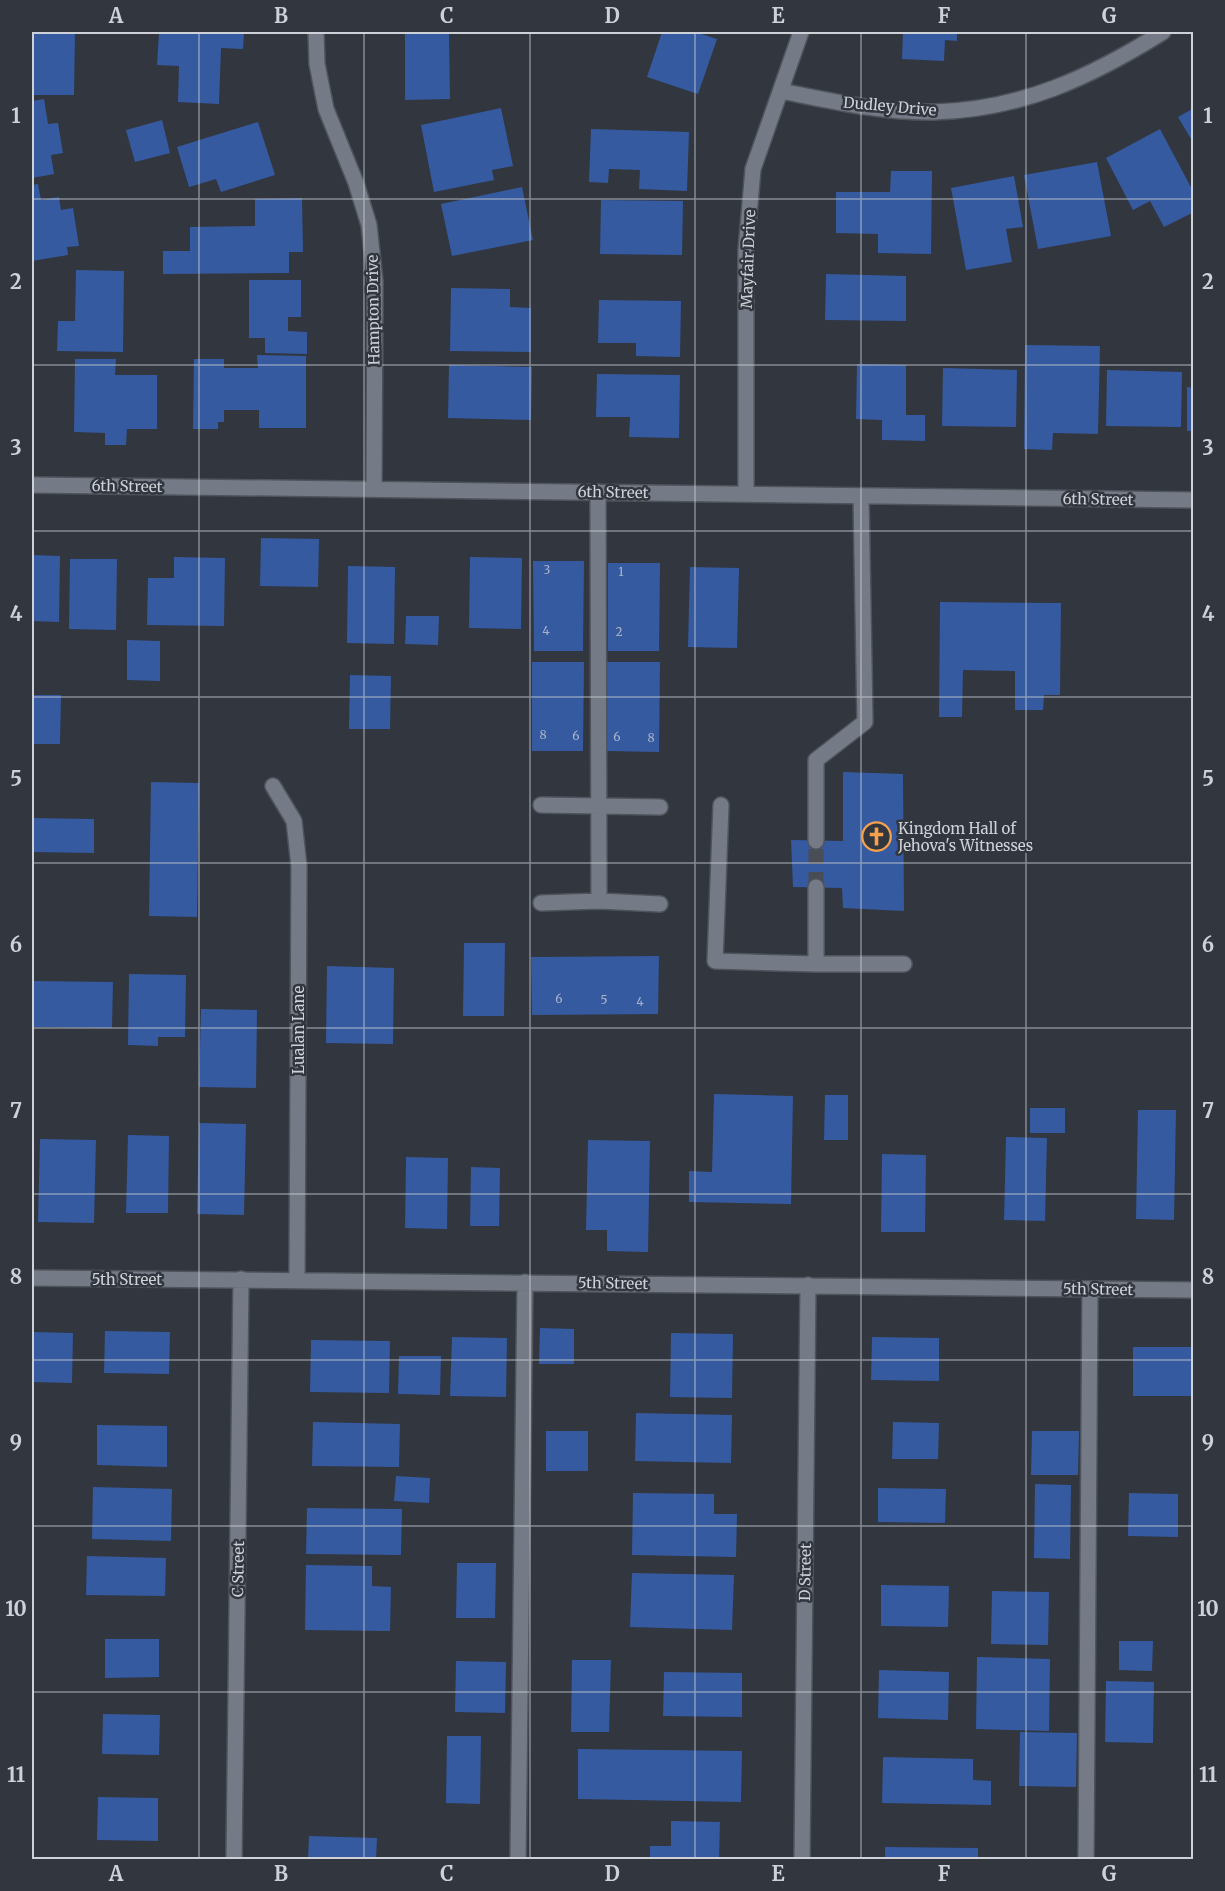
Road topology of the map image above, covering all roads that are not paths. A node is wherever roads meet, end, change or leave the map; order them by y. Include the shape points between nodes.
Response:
1 (316, 32) edge
2 (801, 32) edge
3 (1163, 32) edge
4 (781, 91) junction
5 (32, 485) edge
6 (374, 489) junction
7 (598, 492) junction
8 (746, 494) junction
9 (861, 496) junction
10 (1194, 500) edge
11 (273, 786) dead end
12 (541, 805) dead end
13 (721, 805) dead end
14 (599, 807) junction
15 (660, 807) dead end
16 (816, 841) tunnel mouth
17 (816, 887) tunnel mouth
18 (599, 902) junction
19 (541, 903) dead end
20 (660, 904) dead end
21 (816, 964) junction
22 (904, 964) dead end
23 (32, 1278) edge
24 (241, 1279) junction
25 (297, 1280) junction
26 (525, 1282) junction
27 (808, 1285) junction
28 (1090, 1289) junction
29 (1194, 1290) edge
30 (234, 1860) edge
31 (518, 1860) edge
32 (802, 1860) edge
33 (1086, 1860) edge

1 - 6 street, Hampton Drive via 317,64 326,109 369,225 375,281
2 - 4 street, Mayfair Drive
3 - 4 street, Dudley Drive via 1073,82 1003,104 934,112 861,106
4 - 8 street, Mayfair Drive via 753,169 746,250
5 - 6 street, 6th Street
6 - 7 street, 6th Street
7 - 8 street, 6th Street
7 - 14 street
8 - 9 street, 6th Street
9 - 10 street, 6th Street
9 - 16 street via 865,722 816,760
11 - 25 street, Lualan Lane via 294,821 299,866
12 - 14 street
13 - 21 street via 715,961
14 - 15 street
14 - 18 street
17 - 21 street
18 - 19 street
18 - 20 street
21 - 22 street
23 - 24 street, 5th Street
24 - 25 street, 5th Street
24 - 30 street, C Street
25 - 26 street, 5th Street
26 - 27 street, 5th Street
26 - 31 street
27 - 28 street, 5th Street
27 - 32 street, D Street
28 - 29 street, 5th Street
28 - 33 street

